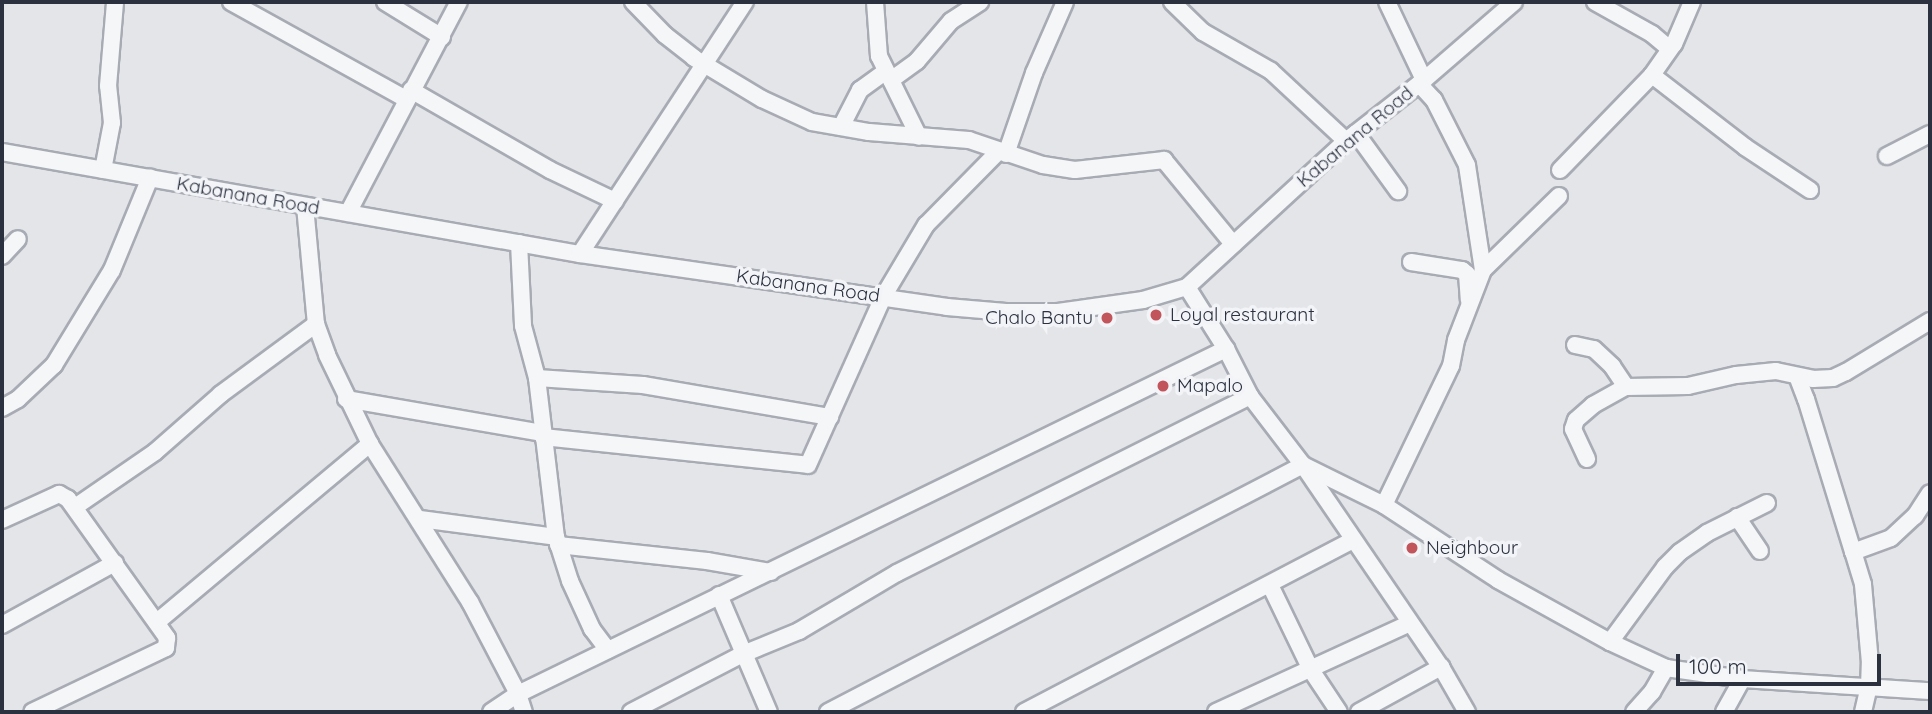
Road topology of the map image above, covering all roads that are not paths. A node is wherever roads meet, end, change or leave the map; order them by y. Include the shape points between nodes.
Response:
1 (115, 2) edge
2 (231, 2) edge
3 (385, 2) edge
4 (459, 2) edge
5 (633, 2) edge
6 (745, 2) edge
7 (875, 2) edge
8 (980, 2) edge
9 (1065, 2) edge
10 (1172, 2) edge
11 (1387, 2) edge
12 (1514, 2) edge
13 (1595, 2) edge
14 (1692, 2) edge
15 (442, 37) junction
16 (1670, 49) junction
17 (707, 63) junction
18 (1652, 75) junction
19 (888, 76) junction
20 (1421, 82) junction
21 (409, 95) junction
22 (841, 127) junction
23 (1930, 134) edge
24 (919, 137) junction
25 (1351, 137) junction
26 (2, 152) edge
27 (1002, 153) junction
28 (1887, 156) dead end
29 (103, 170) junction
30 (1560, 170) dead end
31 (150, 178) junction
32 (1810, 190) dead end
33 (1398, 191) dead end
34 (1559, 196) dead end
35 (615, 201) junction
36 (305, 206) junction
37 (348, 213) junction
38 (18, 239) dead end
39 (519, 243) junction
40 (1233, 244) junction
41 (580, 254) junction
42 (2, 256) edge
43 (1411, 262) dead end
44 (1483, 270) junction
45 (1187, 287) junction
46 (883, 297) junction
47 (1469, 300) junction
48 (1930, 321) edge
49 (316, 324) junction
50 (1575, 345) dead end
51 (1226, 349) junction
52 (1797, 376) junction
53 (537, 378) junction
54 (1626, 387) junction
55 (1250, 396) junction
56 (346, 399) junction
57 (2, 408) edge
58 (830, 417) junction
59 (543, 435) junction
60 (370, 444) junction
61 (1587, 459) dead end
62 (1303, 465) junction
63 (1930, 493) edge
64 (1767, 503) dead end
65 (1384, 505) junction
66 (75, 507) junction
67 (1737, 517) junction
68 (420, 519) junction
69 (2, 520) edge
70 (1353, 540) junction
71 (557, 541) junction
72 (1760, 551) dead end
73 (1853, 552) junction
74 (115, 563) junction
75 (771, 572) junction
76 (1270, 585) junction
77 (719, 595) junction
78 (157, 622) junction
79 (1410, 623) junction
80 (2, 625) edge
81 (1610, 642) junction
82 (608, 650) junction
83 (743, 654) junction
84 (1440, 667) junction
85 (1665, 668) junction
86 (1311, 670) junction
87 (1742, 678) junction
88 (1869, 687) junction
89 (1930, 691) edge
90 (518, 694) junction
91 (32, 712) edge
92 (491, 712) edge
93 (524, 712) edge
94 (631, 712) edge
95 (769, 712) edge
96 (828, 712) edge
97 (1024, 712) edge
98 (1216, 712) edge
99 (1339, 712) edge
100 (1359, 712) edge
101 (1467, 712) edge
102 (1634, 712) edge
103 (1724, 712) edge
104 (1863, 712) edge

1 - 29 street via 108,86 112,123
2 - 21 street
3 - 15 street
4 - 15 street
5 - 17 street via 694,58
6 - 17 street
7 - 19 street via 879,56
8 - 19 street via 951,21 917,61
9 - 27 street
10 - 25 street via 1203,32 1271,71
11 - 20 street
12 - 20 street, Kabanana Road
13 - 16 street
14 - 16 street
15 - 21 street
16 - 18 street
17 - 22 street via 762,99 812,122
17 - 35 street
18 - 30 street
18 - 32 street
19 - 22 street via 860,90
19 - 24 street
20 - 25 street, Kabanana Road
20 - 44 street via 1467,165
21 - 35 street
21 - 37 street
22 - 24 street
23 - 28 street
24 - 27 street via 969,140
25 - 33 street
25 - 40 street, Kabanana Road
26 - 29 street, Kabanana Road
27 - 40 street via 1075,170 1164,160
27 - 46 street via 926,225
29 - 31 street, Kabanana Road
31 - 36 street, Kabanana Road
31 - 57 street via 112,270 54,365
34 - 44 street
35 - 41 street
36 - 37 street, Kabanana Road
36 - 49 street
37 - 39 street, Kabanana Road
38 - 42 street
39 - 41 street, Kabanana Road
39 - 53 street via 523,326
40 - 45 street, Kabanana Road
41 - 46 street, Kabanana Road
43 - 47 street via 1462,270 1467,274
44 - 47 street
45 - 46 street, Kabanana Road via 1102,307 1045,312 977,310
45 - 51 street
46 - 58 street
47 - 65 street via 1451,366
48 - 52 street via 1833,378
49 - 56 street
49 - 66 street via 221,394 155,453
50 - 54 street via 1594,349
51 - 55 street
51 - 75 street
52 - 54 street via 1776,371 1688,386
52 - 73 street
53 - 58 street via 643,385
53 - 59 street
54 - 61 street via 1593,405 1577,420 1573,429
55 - 62 street
55 - 83 street via 897,573 799,631
56 - 59 street
56 - 60 street
58 - 59 street via 808,465
59 - 71 street
60 - 68 street
60 - 78 street
62 - 65 street
62 - 70 street
62 - 96 street
63 - 73 street via 1915,516 1891,538
64 - 67 street
65 - 81 street via 1498,580
66 - 69 street via 59,494
66 - 74 street
67 - 72 street
67 - 81 street via 1680,552
68 - 71 street
68 - 90 street
70 - 76 street
70 - 79 street
71 - 75 street
71 - 82 street via 592,629
73 - 88 street via 1864,594
74 - 78 street
74 - 80 street
75 - 77 street
76 - 86 street
76 - 97 street
77 - 82 street
77 - 83 street
78 - 91 street via 167,638 166,648
79 - 84 street
79 - 86 street
81 - 85 street
82 - 90 street
83 - 94 street
83 - 95 street
84 - 100 street
84 - 101 street
85 - 87 street
85 - 102 street
86 - 98 street
86 - 99 street
87 - 88 street
87 - 103 street
88 - 89 street
88 - 104 street
90 - 92 street
90 - 93 street

